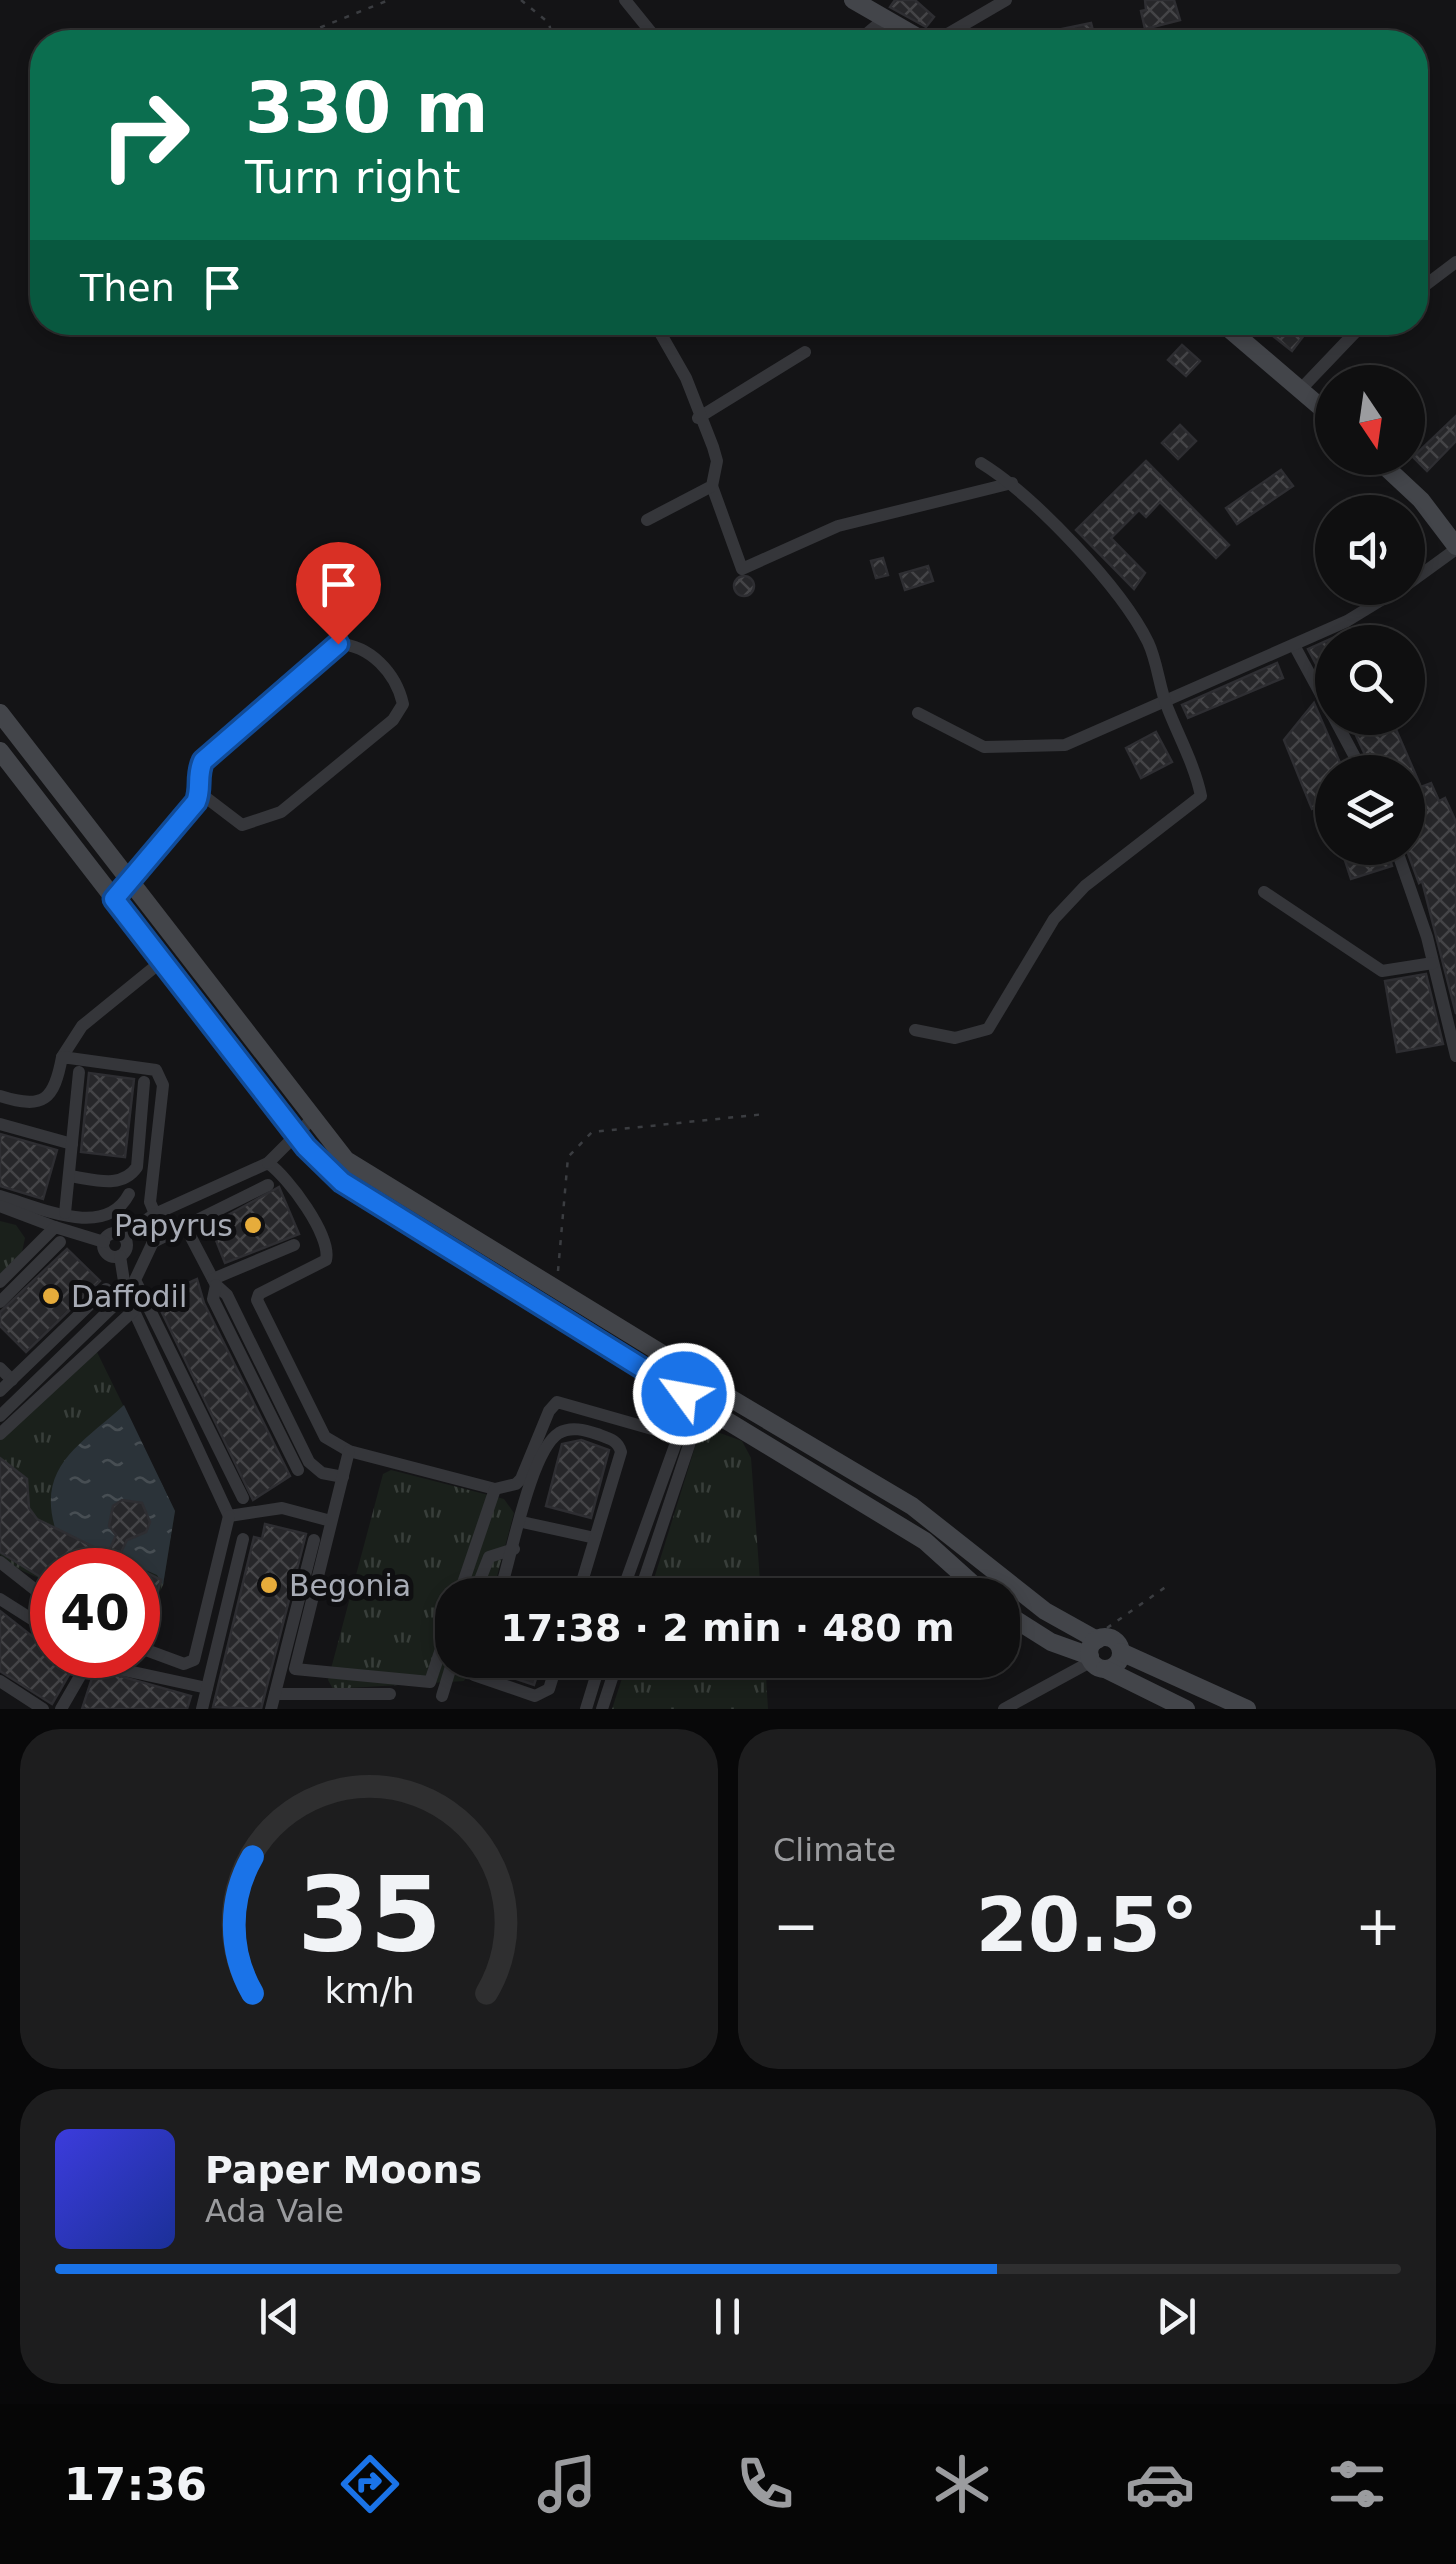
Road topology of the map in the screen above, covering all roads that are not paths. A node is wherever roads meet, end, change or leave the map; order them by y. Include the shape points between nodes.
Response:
1 (625, 0) edge
2 (852, 0) edge
3 (1006, 0) edge
4 (884, 19) junction
5 (649, 30) edge
6 (871, 30) edge
7 (904, 30) edge
8 (955, 30) edge
9 (1456, 262) edge
10 (1428, 283) edge
11 (661, 335) edge
12 (1238, 335) edge
13 (1353, 335) edge
14 (805, 352) dead end
15 (1302, 388) junction
16 (1315, 401) edge
17 (698, 418) junction
18 (980, 463) dead end
19 (1394, 475) edge
20 (1012, 483) junction
21 (712, 486) junction
22 (647, 520) dead end
23 (1456, 548) edge
24 (1425, 571) edge
25 (1373, 605) edge
26 (1294, 646) junction
27 (1315, 684) edge
28 (1164, 702) junction
29 (0, 713) edge
30 (918, 713) dead end
31 (0, 751) edge
32 (200, 793) junction
33 (1401, 865) edge
34 (130, 882) junction
35 (1264, 892) dead end
36 (114, 899) junction
37 (162, 961) junction
38 (1433, 963) junction
39 (915, 1030) dead end
40 (62, 1056) junction
41 (1456, 1056) edge
42 (79, 1072) dead end
43 (144, 1082) dead end
44 (0, 1096) edge
45 (312, 1120) junction
46 (0, 1124) edge
47 (296, 1135) junction
48 (72, 1144) junction
49 (268, 1163) junction
50 (69, 1176) junction
51 (268, 1185) dead end
52 (130, 1194) dead end
53 (0, 1196) edge
54 (0, 1206) edge
55 (65, 1214) junction
56 (156, 1214) junction
57 (184, 1224) junction
58 (55, 1227) junction
59 (123, 1236) junction
60 (60, 1242) dead end
61 (104, 1242) junction
62 (294, 1245) dead end
63 (120, 1256) junction
64 (0, 1282) edge
65 (214, 1282) junction
66 (106, 1289) dead end
67 (126, 1294) junction
68 (0, 1302) edge
69 (133, 1310) junction
70 (0, 1368) edge
71 (695, 1374) junction
72 (12, 1380) junction
73 (0, 1392) edge
74 (720, 1392) junction
75 (695, 1404) junction
76 (0, 1416) edge
77 (0, 1434) edge
78 (684, 1438) junction
79 (349, 1451) junction
80 (298, 1470) dead end
81 (342, 1478) junction
82 (495, 1489) junction
83 (243, 1498) dead end
84 (229, 1516) junction
85 (332, 1520) junction
86 (522, 1522) junction
87 (595, 1538) junction
88 (242, 1539) dead end
89 (314, 1540) dead end
90 (514, 1549) junction
91 (0, 1562) edge
92 (465, 1578) edge
93 (481, 1578) edge
94 (505, 1578) edge
95 (583, 1578) edge
96 (628, 1578) edge
97 (645, 1578) edge
98 (966, 1578) edge
99 (30, 1586) edge
100 (0, 1599) edge
101 (30, 1618) edge
102 (1020, 1622) edge
103 (1121, 1652) junction
104 (1095, 1653) junction
105 (160, 1655) edge
106 (435, 1667) edge
107 (78, 1678) edge
108 (160, 1678) edge
109 (483, 1678) edge
110 (552, 1678) edge
111 (595, 1678) edge
112 (612, 1678) edge
113 (0, 1681) edge
114 (430, 1682) junction
115 (207, 1688) junction
116 (274, 1694) junction
117 (390, 1694) dead end
118 (446, 1702) edge
119 (43, 1709) edge
120 (61, 1709) edge
121 (202, 1709) edge
122 (271, 1709) edge
123 (586, 1709) edge
124 (602, 1709) edge
125 (1004, 1709) edge
126 (1186, 1709) edge
127 (1247, 1709) edge

1 - 5 street
2 - 4 street
3 - 8 street
4 - 6 street
4 - 7 street
9 - 10 street
11 - 17 street via 686,378
12 - 15 street
13 - 15 street
14 - 17 street
15 - 16 street
17 - 21 street via 716,461
18 - 20 street
19 - 23 street
20 - 21 street via 838,526 742,569
20 - 28 street via 1132,614 1150,646
21 - 22 street
23 - 24 street
25 - 26 street
26 - 27 street
26 - 28 street
28 - 30 street via 1066,745 984,747
28 - 39 street via 1199,786 1198,802 1085,886 1054,919 988,1030 955,1038
29 - 34 street
31 - 36 street
32 - 32 street via 203,761 338,644 355,644 398,686 402,704 393,720 281,812 242,824
32 - 34 street
33 - 38 street
34 - 36 street
34 - 45 street
35 - 38 street via 1382,971
36 - 37 street
37 - 40 street via 82,1026
37 - 47 street
38 - 41 street
40 - 44 street via 57,1086 46,1098 24,1104
40 - 56 street via 147,1065 162,1077 150,1202
42 - 48 street
43 - 50 street via 137,1168 130,1177 119,1182
45 - 47 street
45 - 71 street via 346,1160
46 - 48 street
47 - 49 street
47 - 75 street via 342,1182
48 - 50 street
49 - 56 street
49 - 79 street via 290,1182 328,1251 326,1260 256,1300 325,1437
50 - 55 street
51 - 57 street
52 - 55 street via 105,1218
53 - 55 street
54 - 58 street
56 - 59 street
57 - 65 street
57 - 83 street via 144,1254 137,1290
58 - 61 street
58 - 64 street
59 - 61 street via 112,1234
59 - 63 street via 127,1247
60 - 68 street
61 - 63 street via 106,1252
62 - 65 street
63 - 67 street
65 - 80 street via 212,1299
65 - 81 street via 227,1295 309,1462
66 - 72 street
67 - 69 street
67 - 76 street
69 - 77 street
69 - 84 street
70 - 72 street
71 - 74 street via 712,1376
71 - 75 street via 686,1382
72 - 73 street
74 - 75 street via 716,1402
74 - 104 street via 912,1506
75 - 78 street
75 - 98 street via 924,1541
78 - 82 street via 557,1402 521,1479
78 - 96 street
78 - 97 street
79 - 81 street
79 - 82 street
81 - 85 street
82 - 92 street
84 - 85 street via 282,1508
84 - 105 street via 194,1660 184,1664
85 - 114 street via 295,1669
86 - 87 street
86 - 87 street via 547,1444 564,1430 583,1429 610,1439 620,1452
86 - 90 street
87 - 95 street
88 - 115 street
89 - 116 street
90 - 93 street via 489,1557
90 - 94 street
91 - 99 street
100 - 101 street
102 - 104 street via 1051,1642
103 - 104 street via 1118,1662
103 - 104 street via 1114,1639
103 - 127 street
104 - 125 street
104 - 126 street
106 - 114 street
107 - 120 street
108 - 115 street
109 - 110 street via 535,1696
111 - 123 street
112 - 124 street
113 - 119 street
114 - 118 street
115 - 121 street
116 - 117 street
116 - 122 street

